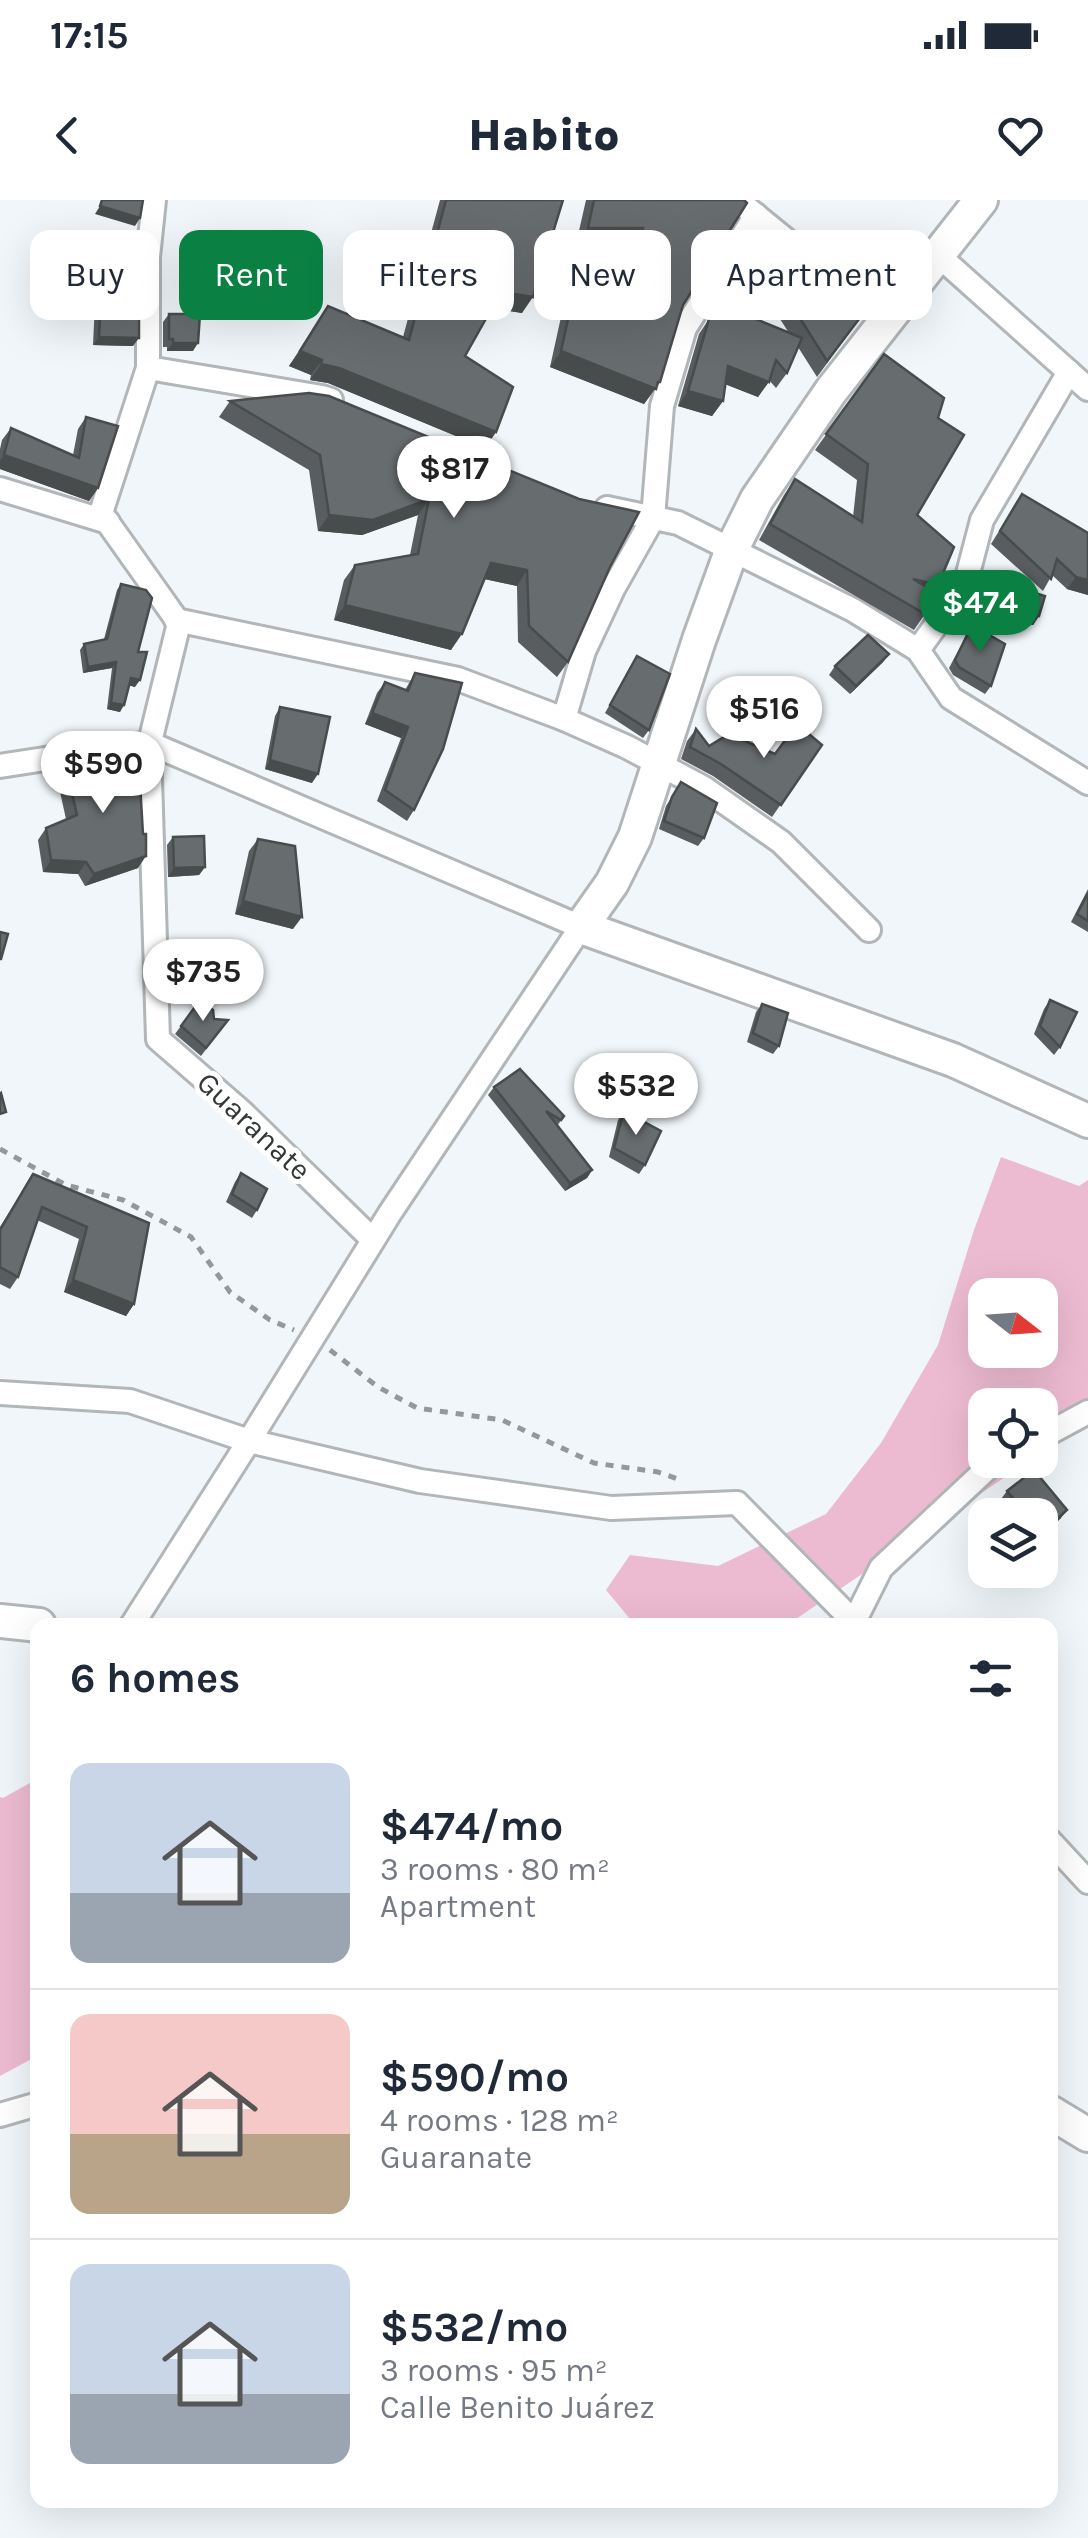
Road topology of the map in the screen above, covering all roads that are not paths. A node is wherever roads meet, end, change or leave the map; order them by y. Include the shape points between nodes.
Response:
1 (154, 200) edge
2 (981, 200) edge
3 (747, 208) edge
4 (775, 230) edge
5 (938, 254) junction
6 (932, 262) edge
7 (886, 320) edge
8 (148, 368) junction
9 (1069, 372) junction
10 (1088, 389) edge
11 (358, 412) edge
12 (0, 489) edge
13 (590, 505) edge
14 (653, 518) junction
15 (108, 522) junction
16 (732, 549) junction
17 (176, 620) junction
18 (918, 650) junction
19 (564, 719) junction
20 (150, 743) junction
21 (658, 764) junction
22 (0, 766) edge
23 (1088, 783) edge
24 (582, 927) junction
25 (869, 930) dead end
26 (1088, 1121) edge
27 (374, 1240) junction
28 (0, 1393) edge
29 (1088, 1412) edge
30 (1058, 1428) edge
31 (249, 1441) junction
32 (977, 1478) edge
33 (136, 1618) edge
34 (847, 1618) edge
35 (856, 1618) edge
36 (0, 1621) edge
37 (30, 1624) edge
38 (1058, 1850) edge
39 (1088, 1882) edge
40 (30, 2106) edge
41 (0, 2115) edge
42 (1058, 2117) edge
43 (1088, 2135) edge

1 - 8 street
2 - 5 main road
3 - 4 street
3 - 14 street via 685,328 662,406
5 - 6 main road
5 - 9 street
7 - 16 main road via 757,499
8 - 11 street via 322,396
8 - 15 street via 101,513
9 - 10 street
9 - 18 street via 982,520 965,586
12 - 15 street
13 - 14 street
14 - 16 street
14 - 19 street via 584,651
15 - 17 street
16 - 18 street
16 - 21 main road
17 - 19 street via 458,679
17 - 20 street, Guaranate
18 - 23 street via 951,698
19 - 21 street
20 - 22 street
20 - 24 street
20 - 27 street, Guaranate via 158,1039
21 - 24 main road via 635,837
21 - 25 street via 781,842
24 - 26 main road via 953,1060
24 - 27 street
27 - 31 street
28 - 31 street via 130,1401
29 - 30 street
31 - 33 street
31 - 34 street via 420,1482 611,1508 737,1503
32 - 35 street via 881,1568
36 - 37 main road
38 - 39 street
40 - 41 street
42 - 43 main road

